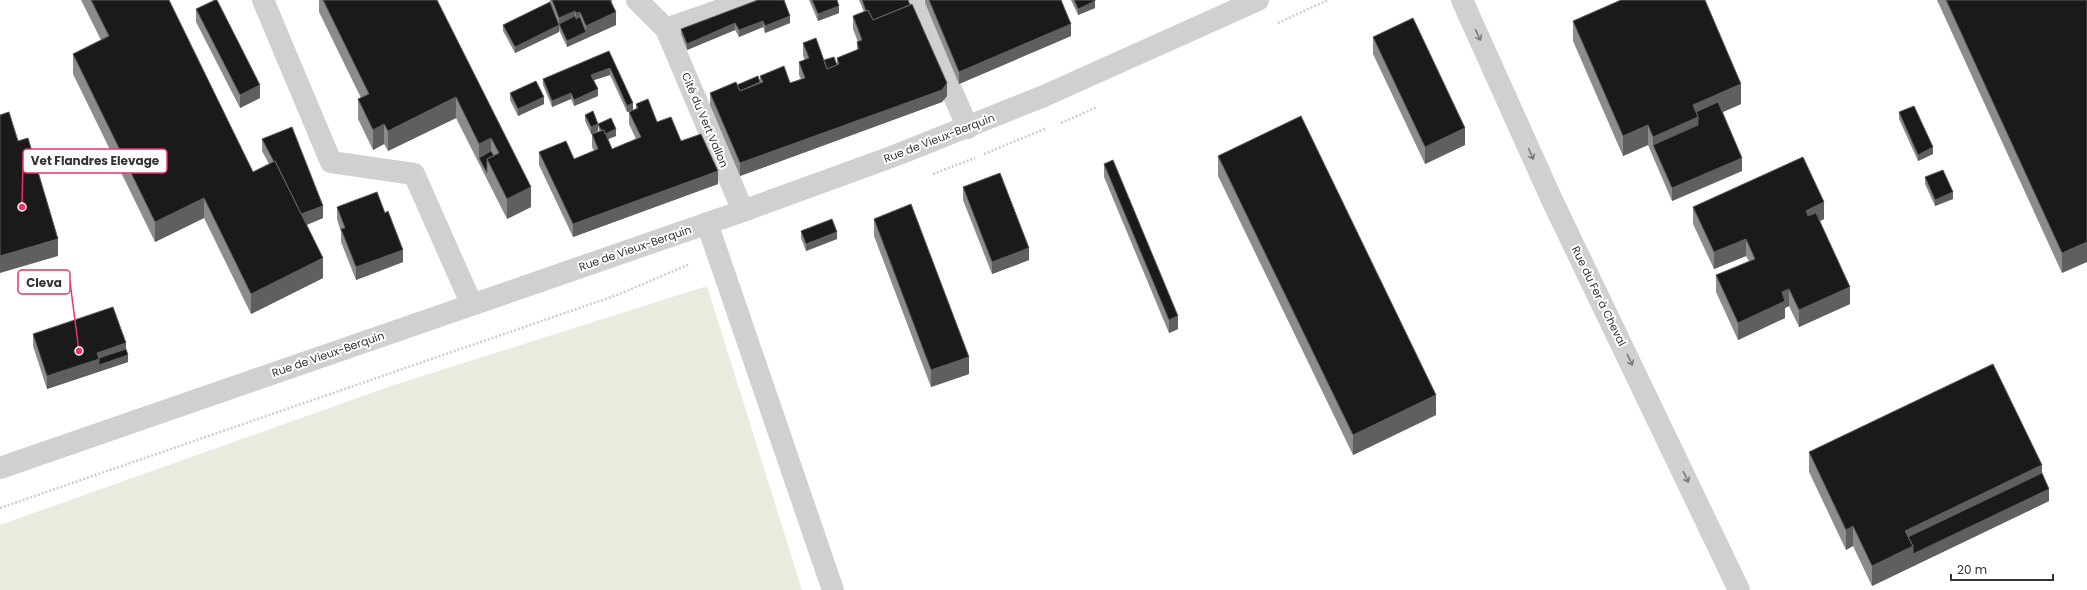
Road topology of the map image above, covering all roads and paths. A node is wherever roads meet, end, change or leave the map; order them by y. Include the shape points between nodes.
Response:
1 (264, 0) edge
2 (638, 0) edge
3 (749, 0) edge
4 (912, 0) edge
5 (1258, 0) edge
6 (1462, 0) edge
7 (666, 29) junction
8 (968, 128) junction
9 (743, 211) junction
10 (708, 223) junction
11 (472, 305) junction
12 (0, 468) edge
13 (833, 590) edge
14 (1739, 590) edge

1 - 11 street via 331,162 414,174
2 - 7 street, Cité du Vert Vallon
3 - 7 street
4 - 8 street
5 - 8 street, Rue de Vieux-Berquin via 1074,84
6 -> 14 street, Rue du Fer à Cheval via 1552,200
7 - 9 street, Cité du Vert Vallon
8 - 9 street, Rue de Vieux-Berquin
9 - 10 street, Rue de Vieux-Berquin
10 - 11 street, Rue de Vieux-Berquin
10 - 13 street
11 - 12 street, Rue de Vieux-Berquin

